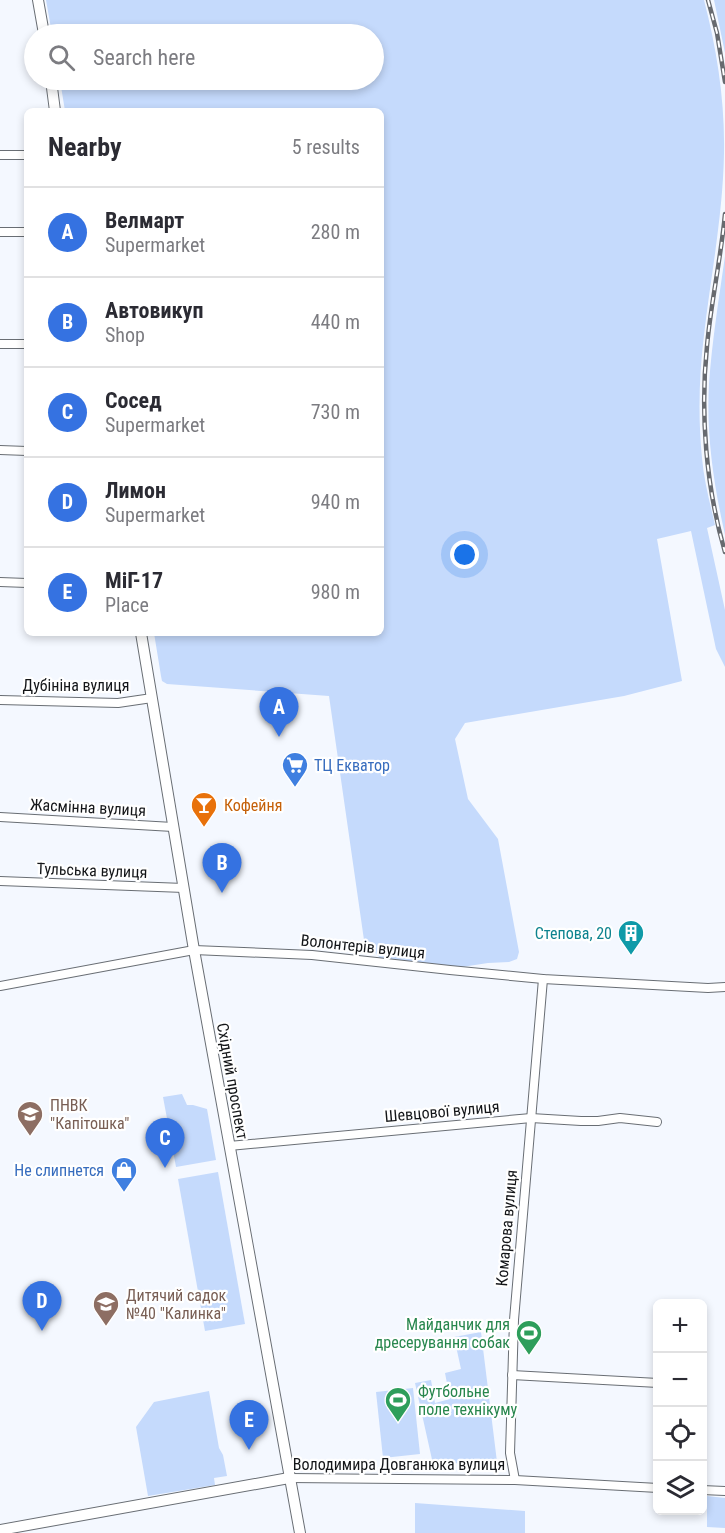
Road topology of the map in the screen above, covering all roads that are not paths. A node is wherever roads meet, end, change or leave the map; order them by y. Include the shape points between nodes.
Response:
1 (38, 0) edge
2 (42, 24) edge
3 (52, 90) edge
4 (55, 108) edge
5 (0, 155) edge
6 (24, 155) edge
7 (0, 232) edge
8 (24, 232) edge
9 (0, 344) edge
10 (24, 344) edge
11 (0, 450) edge
12 (24, 452) edge
13 (0, 582) edge
14 (24, 583) edge
15 (142, 636) edge
16 (152, 698) junction
17 (0, 700) edge
18 (0, 817) edge
19 (173, 827) junction
20 (0, 881) edge
21 (184, 888) junction
22 (194, 950) junction
23 (543, 979) junction
24 (0, 986) edge
25 (725, 987) edge
26 (531, 1118) junction
27 (657, 1122) dead end
28 (229, 1146) junction
29 (512, 1375) junction
30 (653, 1383) edge
31 (289, 1478) junction
32 (515, 1480) junction
33 (653, 1488) edge
34 (707, 1490) edge
35 (725, 1491) edge
36 (0, 1530) edge
37 (300, 1533) edge

1 - 2 main road
3 - 4 main road
5 - 6 street
7 - 8 street
9 - 10 street
11 - 12 street
13 - 14 street
15 - 16 main road, Східний проспект
16 - 17 street, Дубініна вулиця via 118,703
16 - 19 main road, Східний проспект
18 - 19 street, Жасмінна вулиця
19 - 21 main road, Східний проспект
20 - 21 street, Тульська вулиця
21 - 22 main road, Східний проспект
22 - 23 street, Волонтерів вулиця via 312,955
22 - 24 street, Волонтерів вулиця
22 - 28 main road, Східний проспект
23 - 25 street, Волонтерів вулиця
23 - 26 street, Комарова вулиця
26 - 27 street, Шевцової вулиця
26 - 28 street, Шевцової вулиця
26 - 29 street, Комарова вулиця
28 - 31 main road, Східний проспект
29 - 30 street
29 - 32 street, Комарова вулиця via 510,1453
31 - 32 street, Володимира Довганюка вулиця
31 - 36 main road, Володимира Довганюка вулиця
31 - 37 main road, Східний проспект
32 - 33 street, Володимира Довганюка вулиця
34 - 35 street

